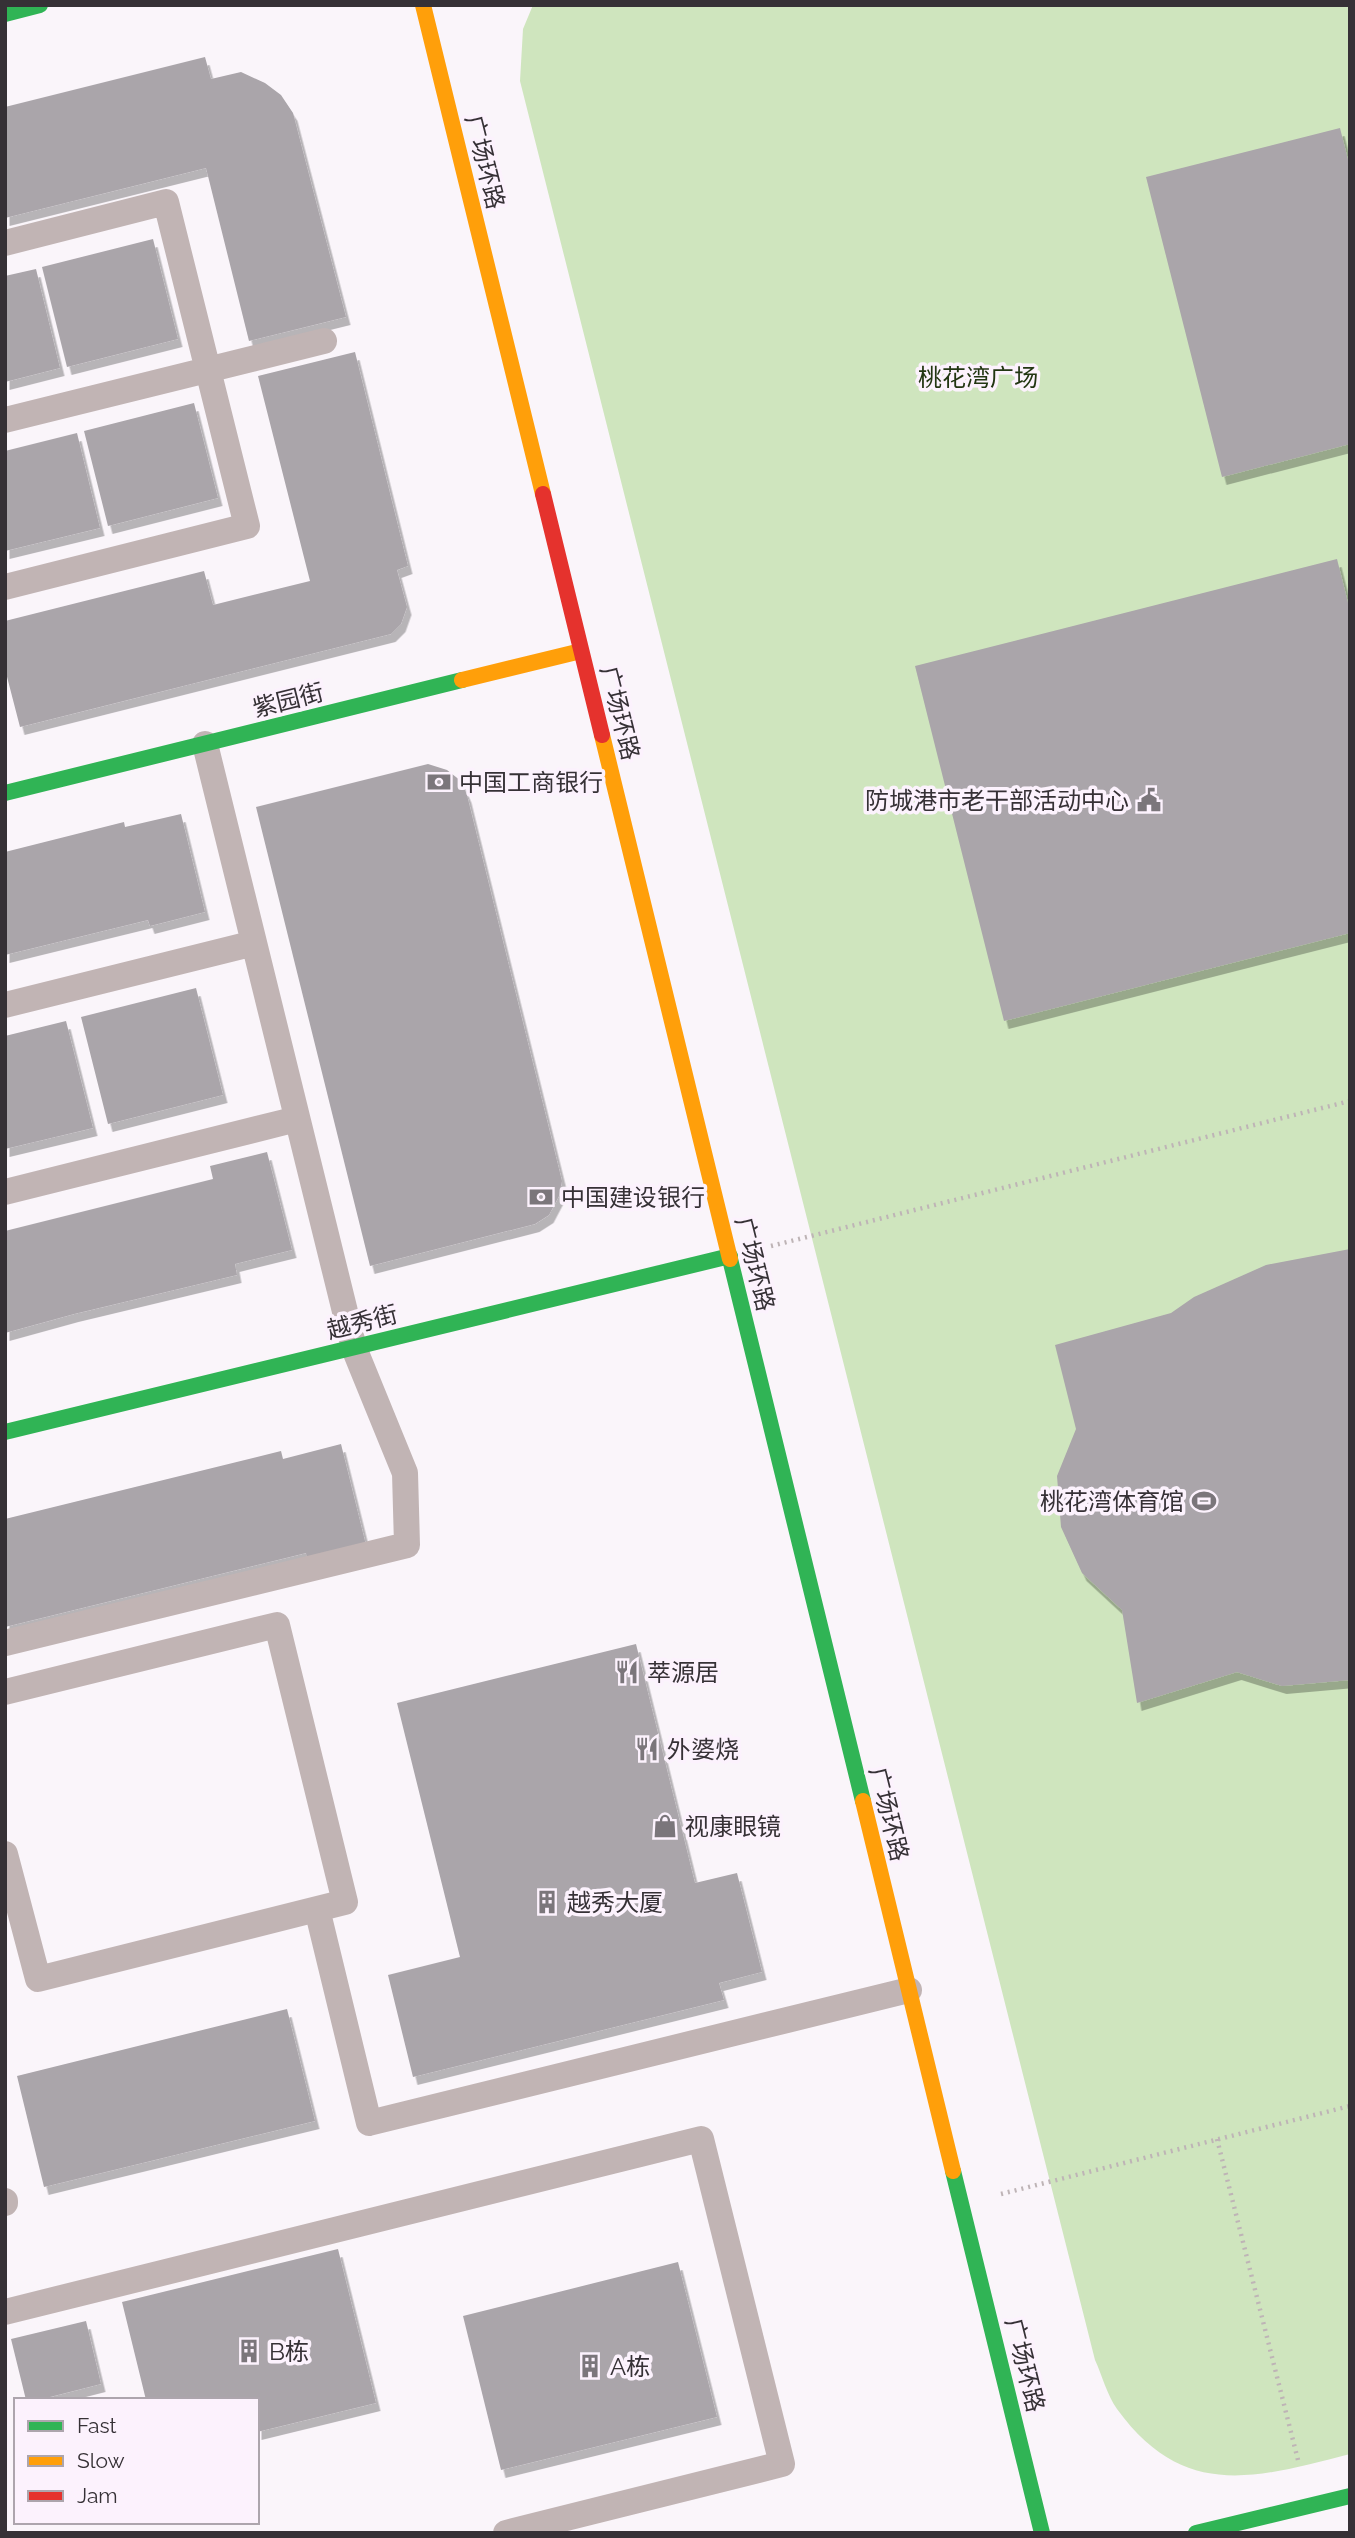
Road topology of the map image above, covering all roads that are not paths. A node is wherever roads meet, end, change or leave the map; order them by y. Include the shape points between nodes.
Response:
1 (40, 5) edge
2 (423, 5) edge
3 (5, 14) edge
4 (5, 243) edge
5 (324, 341) dead end
6 (208, 369) junction
7 (5, 420) edge
8 (5, 587) edge
9 (581, 651) junction
10 (205, 744) junction
11 (5, 793) edge
12 (254, 943) junction
13 (5, 1005) edge
14 (298, 1119) junction
15 (5, 1192) edge
16 (730, 1256) junction
17 (354, 1348) junction
18 (5, 1432) edge
19 (5, 1643) edge
20 (5, 1692) edge
21 (6, 1852) edge
22 (317, 1909) junction
23 (909, 1990) junction
24 (5, 2312) edge
25 (1350, 2496) edge
26 (506, 2533) edge
27 (1042, 2533) edge
28 (1196, 2533) edge

1 - 3 street
2 - 9 street, 广场环路
4 - 6 lane via 166,202
5 - 6 lane
6 - 7 lane
6 - 8 lane via 247,526
9 - 10 street, 紫园街
9 - 16 street, 广场环路
10 - 11 street, 紫园街
10 - 12 lane
12 - 13 lane
12 - 14 lane
14 - 15 lane
14 - 17 lane
16 - 17 street, 越秀街
16 - 23 street, 广场环路
17 - 18 street, 越秀街
17 - 19 lane via 405,1473 407,1545
20 - 22 lane via 277,1625 345,1902
21 - 22 lane via 38,1979
22 - 23 lane via 369,2123
23 - 27 street, 广场环路
24 - 26 lane via 701,2139 782,2464
25 - 28 street

